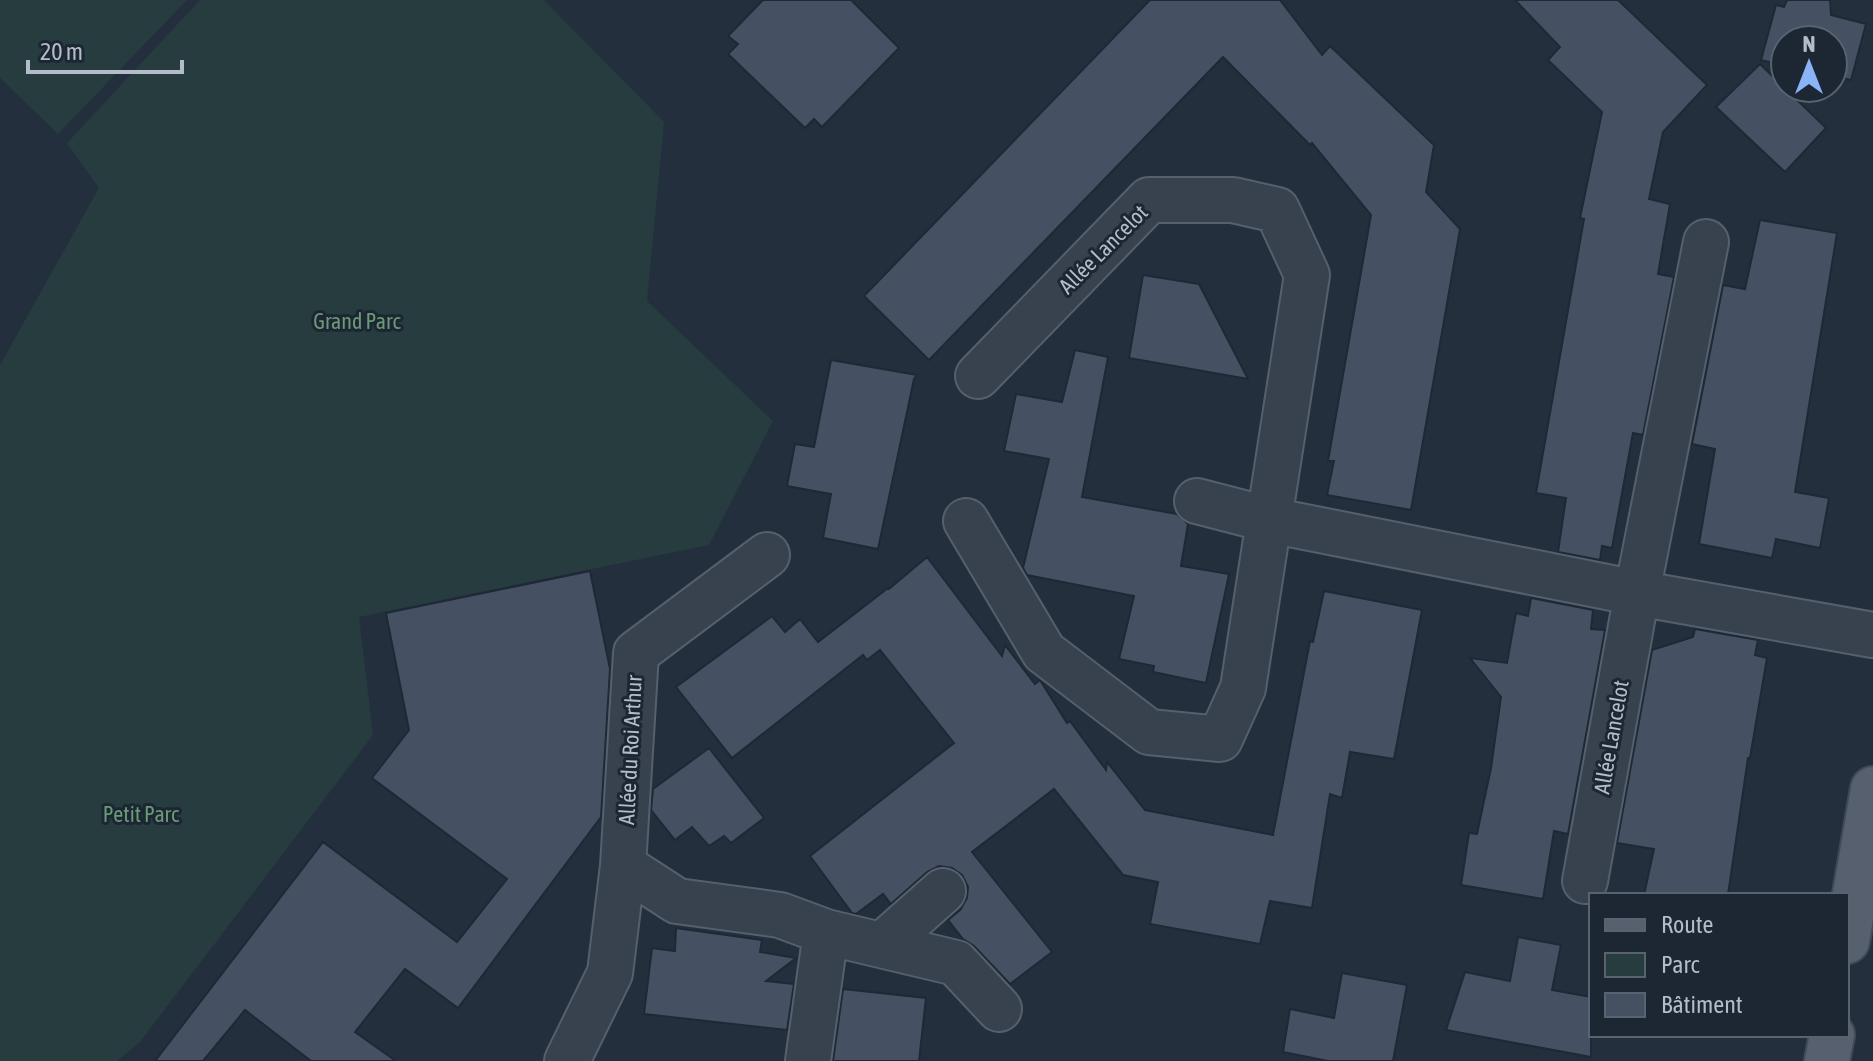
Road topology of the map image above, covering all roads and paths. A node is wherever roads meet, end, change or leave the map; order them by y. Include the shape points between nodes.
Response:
1 (1706, 242) dead end
2 (978, 376) dead end
3 (1197, 501) dead end
4 (1270, 520) junction
5 (966, 521) dead end
6 (767, 555) dead end
7 (1637, 593) junction
8 (1873, 635) edge
9 (1873, 789) edge
10 (623, 866) junction
11 (1585, 881) dead end
12 (943, 891) dead end
13 (1849, 929) edge
14 (826, 932) junction
15 (882, 945) junction
16 (999, 1009) dead end
17 (1832, 1037) edge
18 (567, 1061) edge
19 (808, 1061) edge
20 (1827, 1061) edge

1 - 7 street, Allée Lancelot
2 - 4 street, Allée Lancelot via 1149,200 1233,200 1277,210 1307,275
3 - 4 street
4 - 5 street, Allée Lancelot via 1243,688 1220,739 1149,732 1044,652
4 - 7 street
6 - 10 street, Allée du Roi Arthur via 636,653
7 - 8 street
7 - 11 street, Allée Lancelot
9 - 13 main road
10 - 14 street via 677,901 780,915
10 - 18 street, Allée du Roi Arthur via 610,973
12 - 15 street
14 - 15 street
14 - 19 street
15 - 16 street via 956,963
17 - 20 main road

